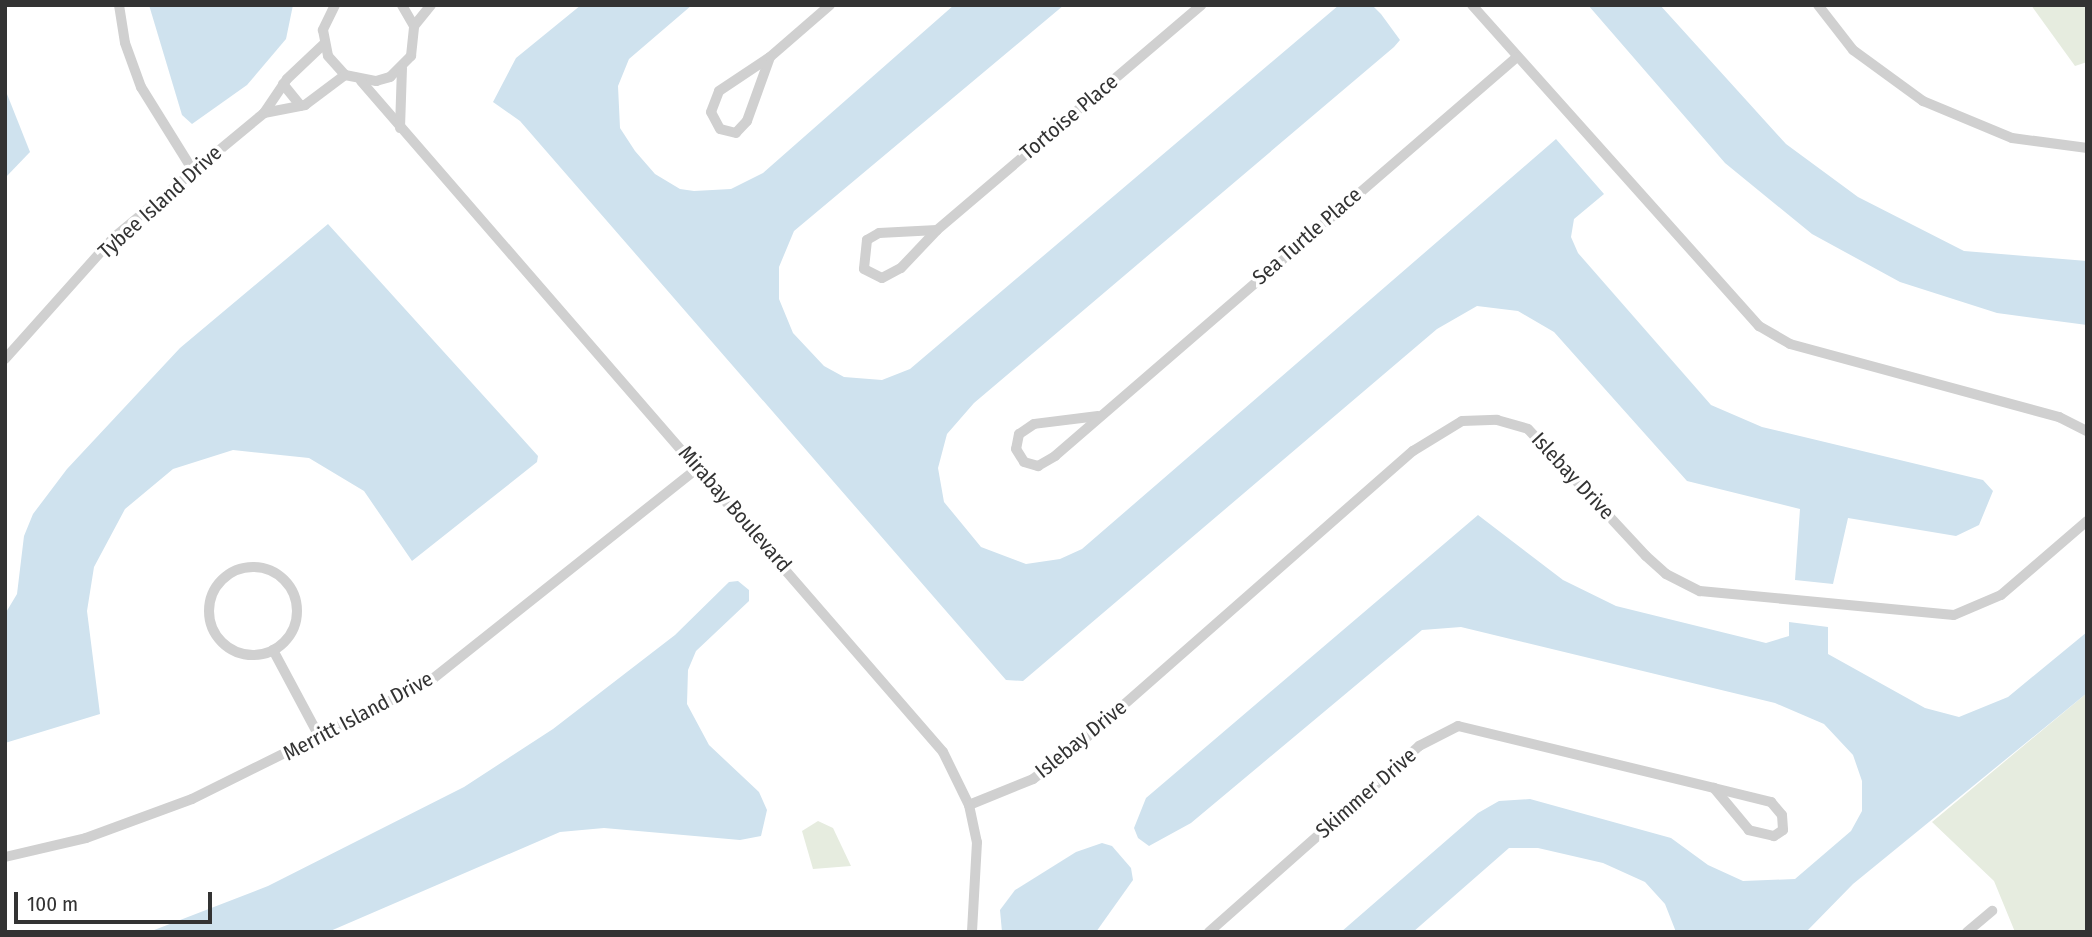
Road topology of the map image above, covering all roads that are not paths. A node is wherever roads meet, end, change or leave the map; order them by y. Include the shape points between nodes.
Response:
1 (119, 5) edge
2 (335, 5) edge
3 (402, 5) edge
4 (431, 5) edge
5 (830, 5) edge
6 (1201, 5) edge
7 (1472, 5) edge
8 (1818, 5) edge
9 (414, 26) junction
10 (324, 44) junction
11 (770, 57) junction
12 (1517, 57) junction
13 (402, 68) junction
14 (345, 75) junction
15 (361, 81) junction
16 (283, 84) junction
17 (301, 106) junction
18 (264, 113) junction
19 (400, 128) junction
20 (2087, 148) edge
21 (192, 169) junction
22 (937, 230) junction
23 (5, 359) edge
24 (1098, 416) junction
25 (2087, 431) edge
26 (699, 467) junction
27 (2087, 521) edge
28 (273, 650) junction
29 (320, 738) junction
30 (1714, 788) junction
31 (969, 805) junction
32 (5, 858) edge
33 (1992, 911) dead end
34 (972, 932) edge
35 (1209, 932) edge
36 (1967, 932) edge

1 - 21 street via 141,87
2 - 10 street via 327,18
3 - 9 street
4 - 9 street
5 - 11 street
6 - 22 street, Tortoise Place
7 - 12 street
8 - 20 street via 1853,50 1923,101 2012,138
9 - 13 street via 413,48
10 - 14 street
10 - 16 street, Tybee Island Drive
11 - 11 street via 719,91 711,112 720,129 736,133 747,121
12 - 24 street, Sea Turtle Place
12 - 25 street via 1759,326 1790,344 2059,416
13 - 15 street via 390,77
13 - 19 street
14 - 15 street, Mirabay Boulevard
14 - 17 street, Tybee Island Drive
15 - 19 street, Mirabay Boulevard
16 - 17 street
16 - 18 street, Tybee Island Drive
17 - 18 street, Tybee Island Drive
18 - 21 street, Tybee Island Drive
19 - 26 street, Mirabay Boulevard
21 - 23 street, Tybee Island Drive via 113,238
22 - 22 street, Tortoise Place via 880,233 867,240 864,269 882,278 901,268
24 - 24 street, Sea Turtle Place via 1034,424 1019,434 1016,449 1024,462 1038,466
26 - 29 street, Merritt Island Drive via 430,681
26 - 31 street, Mirabay Boulevard via 943,752
27 - 31 street, Islebay Drive via 2001,596 1954,615 1700,591 1666,574 1646,556 1528,429 1497,420 1462,421 1413,451 1078,745 1032,779
28 - 28 street via 284,642 297,618 293,591 273,571 260,567 233,572 212,594 215,631 243,654
28 - 29 street
29 - 32 street, Merritt Island Drive via 192,799 86,838
30 - 30 street, Skimmer Drive via 1758,836 1783,830 1782,815 1771,802
30 - 35 street, Skimmer Drive via 1458,726 1419,746
31 - 34 street, Mirabay Boulevard via 977,842
33 - 36 street

